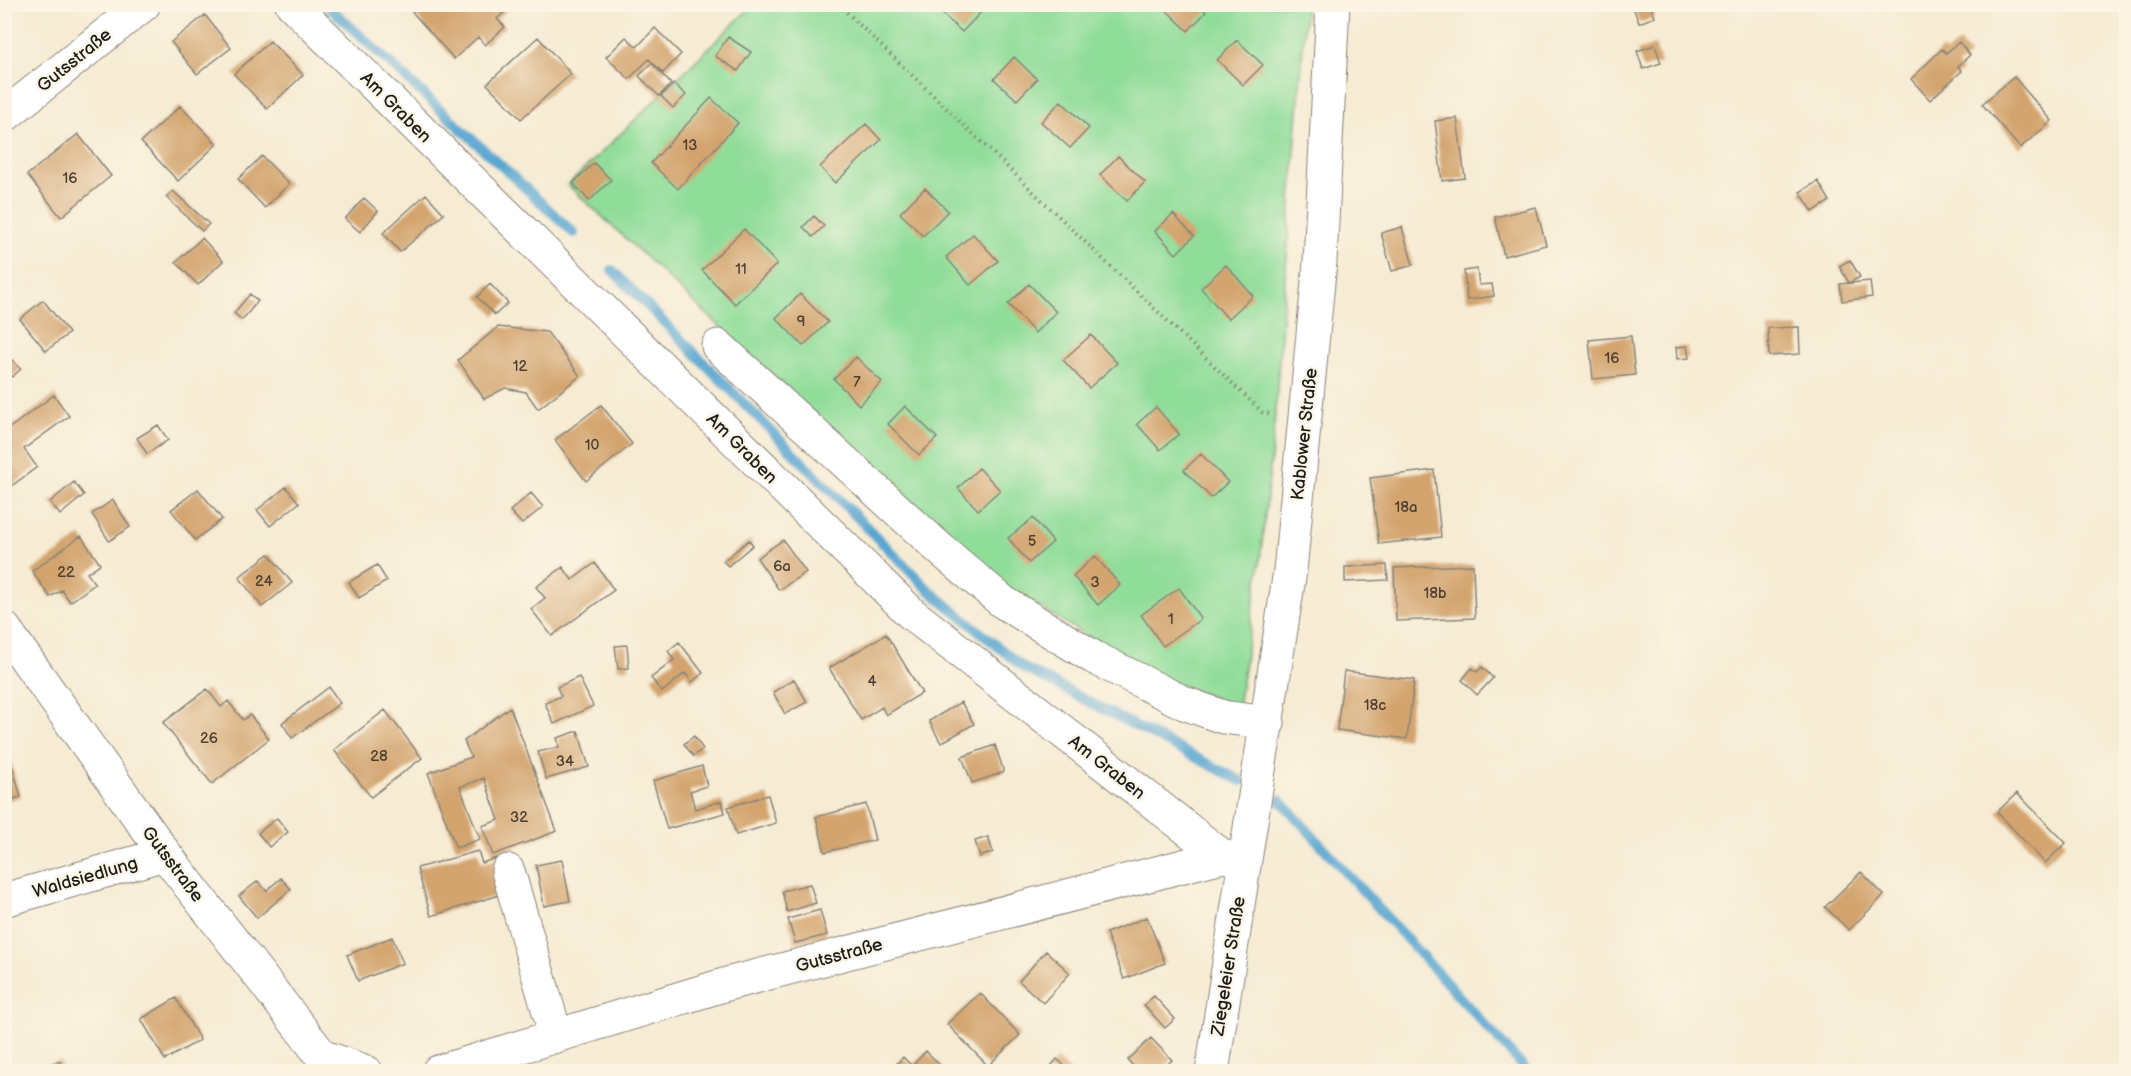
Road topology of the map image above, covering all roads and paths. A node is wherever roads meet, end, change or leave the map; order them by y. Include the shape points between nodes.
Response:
1 (144, 4) edge
2 (292, 4) edge
3 (838, 4) edge
4 (1333, 4) edge
5 (4, 116) edge
6 (718, 346) dead end
7 (1305, 424) junction
8 (4, 628) edge
9 (1268, 723) junction
10 (165, 854) junction
11 (1233, 858) junction
12 (508, 871) dead end
13 (4, 900) edge
14 (556, 1036) junction
15 (366, 1071) edge
16 (438, 1071) edge
17 (1212, 1071) edge

1 - 5 street, Gutsstraße
2 - 11 street, Am Graben via 912,614
3 - 7 path via 1262,412
4 - 7 street, Kablower Straße via 1320,262
6 - 9 street via 1003,602 1093,657 1184,703 1224,717
7 - 9 street, Kablower Straße via 1290,571
8 - 10 street, Gutsstraße
9 - 11 street, Kablower Straße
10 - 13 street, Waldsiedlung
10 - 15 street, Gutsstraße via 322,1056
11 - 14 street, Gutsstraße via 727,984
11 - 17 street, Ziegeleier Straße
12 - 14 street
14 - 16 street, Gutsstraße

